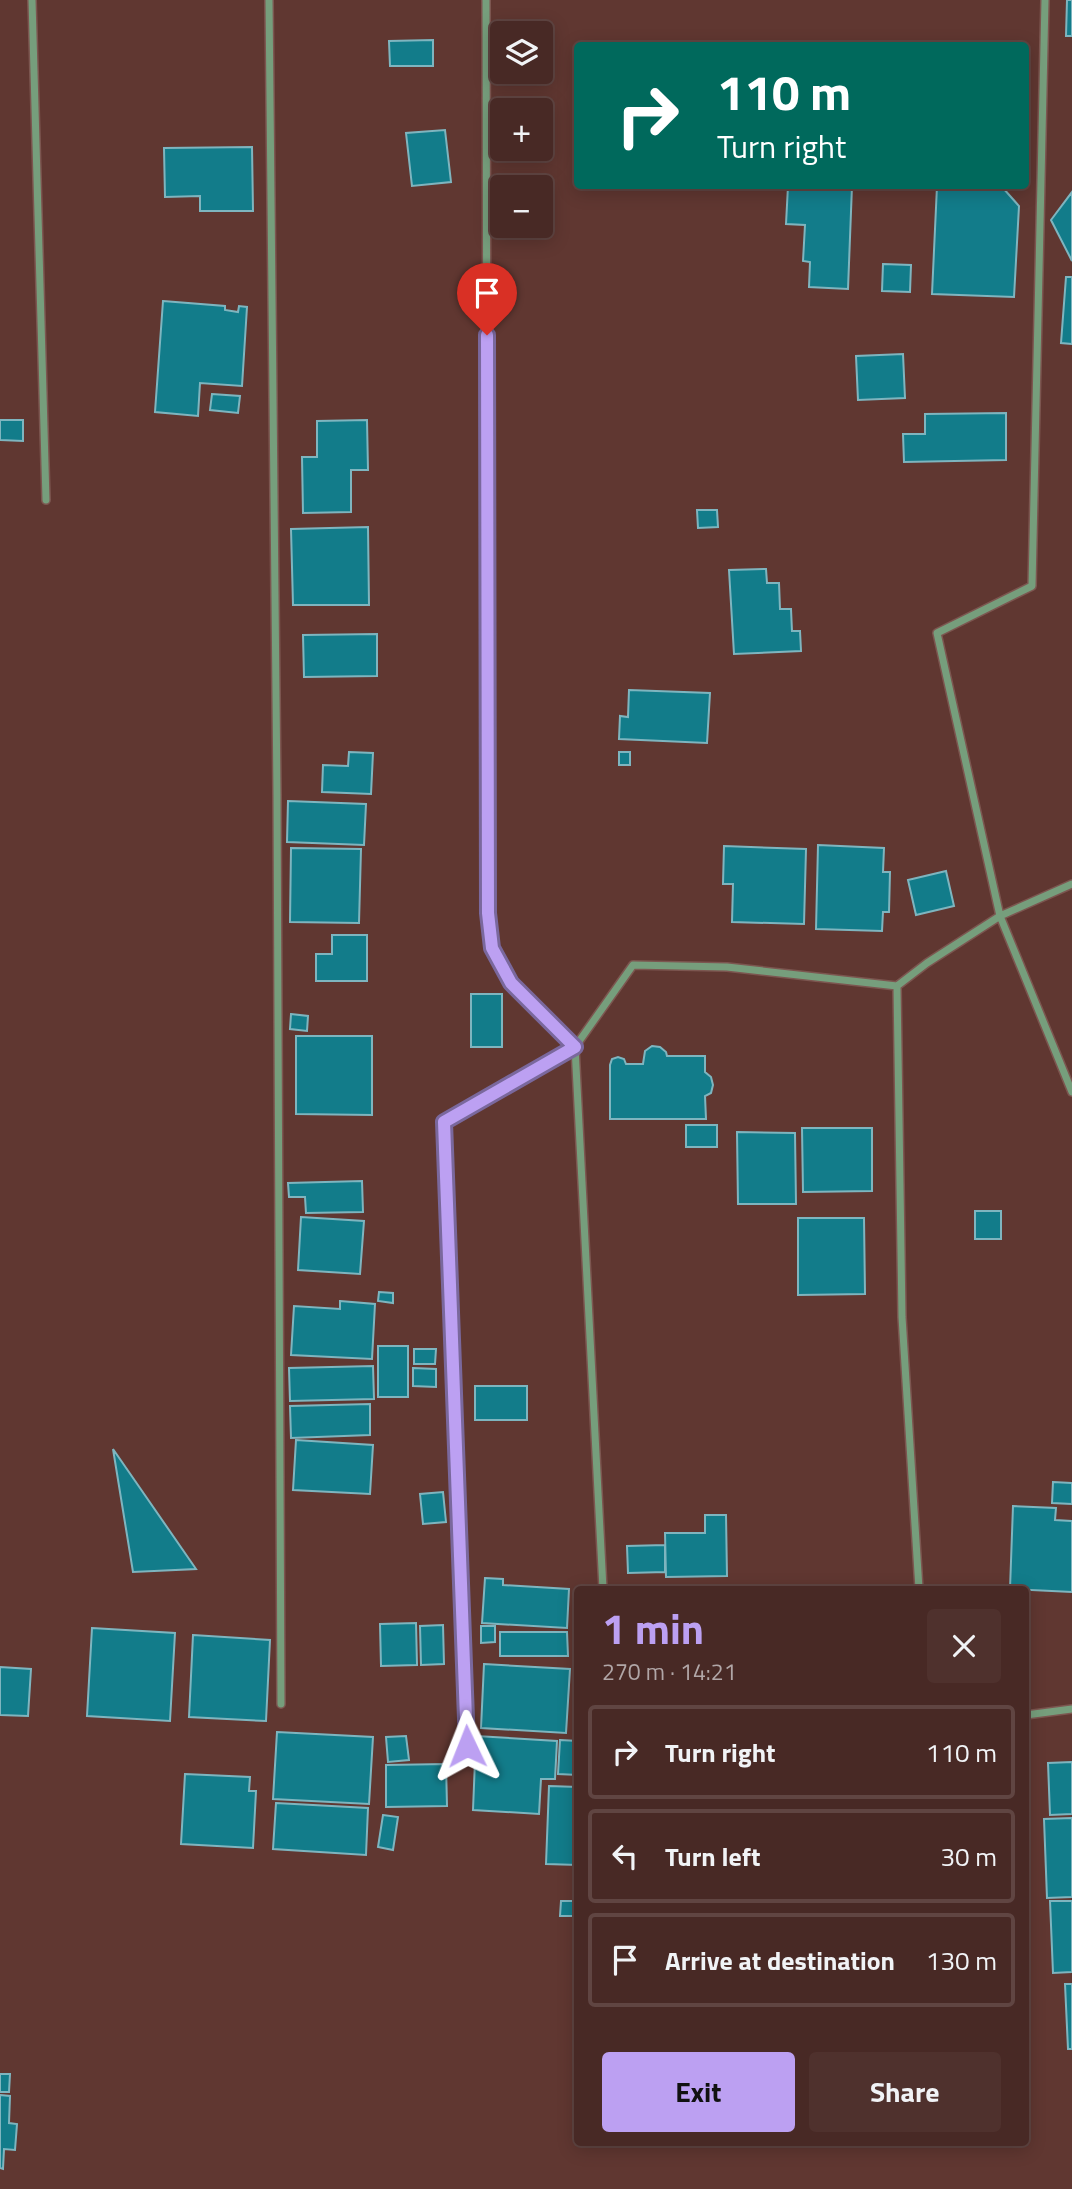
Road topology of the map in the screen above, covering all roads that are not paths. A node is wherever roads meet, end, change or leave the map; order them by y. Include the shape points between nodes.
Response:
1 (32, 0) edge
2 (269, 0) edge
3 (486, 0) edge
4 (1045, 0) edge
5 (46, 500) dead end
6 (1072, 884) edge
7 (1000, 916) junction
8 (897, 986) junction
9 (575, 1047) junction
10 (1072, 1092) edge
11 (603, 1586) edge
12 (919, 1586) edge
13 (281, 1704) dead end
14 (1072, 1709) edge
15 (1029, 1714) edge
16 (467, 1746) dead end

1 - 5 street
2 - 13 street
3 - 9 street via 488,913 492,948 511,983
4 - 7 street via 1032,586 937,633
6 - 7 street
7 - 8 street
7 - 10 street
8 - 9 street via 727,967 633,965
8 - 12 street via 902,1317
9 - 11 street
9 - 16 street via 444,1122
14 - 15 street

